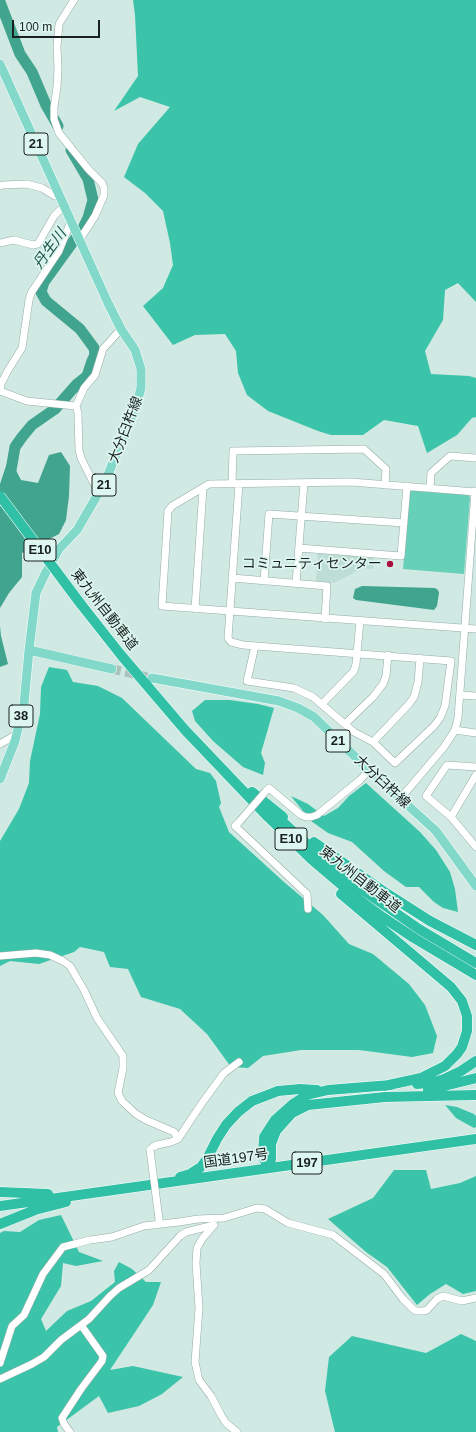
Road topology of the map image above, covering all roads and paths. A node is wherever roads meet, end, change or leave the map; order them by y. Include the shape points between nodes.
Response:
1 (74, 0) edge
2 (0, 64) edge
3 (0, 186) edge
4 (59, 195) junction
5 (65, 207) junction
6 (72, 223) junction
7 (79, 238) junction
8 (0, 243) edge
9 (121, 329) junction
10 (0, 391) edge
11 (75, 406) junction
12 (476, 458) edge
13 (304, 483) junction
14 (236, 484) junction
15 (385, 485) junction
16 (407, 486) junction
17 (203, 488) junction
18 (430, 488) junction
19 (476, 492) edge
20 (99, 494) junction
21 (0, 496) edge
22 (301, 516) junction
23 (404, 524) junction
24 (474, 528) edge
25 (299, 548) junction
26 (232, 578) junction
27 (264, 581) junction
28 (296, 583) junction
29 (195, 609) junction
30 (230, 611) junction
31 (325, 619) junction
32 (360, 621) junction
33 (465, 628) junction
34 (476, 629) edge
35 (255, 646) junction
36 (29, 650) junction
37 (357, 653) junction
38 (388, 656) junction
39 (420, 658) junction
40 (112, 670) tunnel mouth
41 (152, 678) tunnel mouth
42 (460, 695) junction
43 (476, 696) edge
44 (160, 700) junction
45 (322, 704) junction
46 (345, 724) junction
47 (185, 730) junction
48 (455, 730) junction
49 (476, 733) edge
50 (17, 734) junction
51 (373, 742) junction
52 (0, 744) edge
53 (476, 767) edge
54 (369, 770) junction
55 (476, 775) edge
56 (0, 779) edge
57 (252, 792) junction
58 (400, 799) junction
59 (451, 817) junction
60 (475, 841) edge
61 (476, 886) edge
62 (308, 909) dead end
63 (476, 945) edge
64 (445, 951) junction
65 (0, 956) edge
66 (476, 963) edge
67 (476, 975) edge
68 (476, 1061) edge
69 (239, 1062) dead end
70 (476, 1078) edge
71 (384, 1086) junction
72 (328, 1090) junction
73 (476, 1095) edge
74 (385, 1097) junction
75 (273, 1137) junction
76 (178, 1139) junction
77 (476, 1139) edge
78 (376, 1153) junction
79 (269, 1168) junction
80 (138, 1187) junction
81 (0, 1192) edge
82 (100, 1192) junction
83 (0, 1206) edge
84 (224, 1218) junction
85 (159, 1222) junction
86 (0, 1224) edge
87 (214, 1225) junction
88 (476, 1298) edge
89 (81, 1325) junction
90 (0, 1363) edge
91 (0, 1379) edge
92 (70, 1432) edge
93 (237, 1432) edge

1 - 7 street via 59,24 54,119 59,133 104,188 104,195 95,216
2 - 4 main road, 大分臼杵線 / 21
3 - 4 street via 27,184 42,188 55,196
4 - 5 main road, 大分臼杵線 / 21
5 - 6 main road, 大分臼杵線 / 21
5 - 8 street via 54,216 38,244 14,240
6 - 7 main road, 大分臼杵線 / 21
6 - 10 street via 60,251 31,293 22,348 7,372
7 - 9 main road, 大分臼杵線 / 21
9 - 11 street via 103,349 95,375 84,388
9 - 20 main road, 大分臼杵線 / 21 via 135,350 141,369 141,388 127,431
10 - 11 street via 27,401
11 - 20 street via 78,414 81,458
12 - 18 street via 450,456 431,473
13 - 14 street
13 - 15 street via 351,482
13 - 22 street
14 - 15 street via 233,451 364,449 386,469
14 - 17 street via 210,484
14 - 26 street
15 - 16 street
16 - 18 street
16 - 23 street
17 - 29 street
17 - 29 street via 172,506 167,519 162,606
18 - 19 street
19 - 24 street
20 - 36 main road, 大分臼杵線 / 21 via 77,530 59,549 36,593
21 - 44 highway, 東九州自動車道 / E10, bridge via 80,603
22 - 23 street
22 - 25 street
22 - 27 street via 269,514
23 - 25 street via 401,556
24 - 33 street
25 - 28 street
26 - 27 street
26 - 30 street
27 - 28 street
28 - 31 street via 326,586
29 - 30 street
30 - 31 street
30 - 35 street via 228,638 231,642
31 - 32 street
32 - 33 street
32 - 37 street
33 - 34 street
33 - 42 street
35 - 37 street
35 - 45 street via 246,681 294,688
36 - 40 main road
36 - 50 main road, 38 via 24,704
37 - 38 street
37 - 45 street via 354,672
38 - 39 street
38 - 46 street via 383,684
39 - 51 street via 414,697
39 - 51 street via 451,660 445,706 440,718 396,763
41 - 54 main road, 大分臼杵線 / 21 via 279,701 298,708 314,717
42 - 43 street
42 - 48 street
44 - 47 highway, 東九州自動車道 / E10
44 - 57 highway, 東九州自動車道 / E10
45 - 46 street
46 - 51 street
47 - 64 highway, 東九州自動車道 / E10 via 268,817 329,875 384,918
47 - 71 highway via 294,852 441,979 462,1001 468,1030 462,1047 452,1061 438,1071 421,1078
48 - 49 street
48 - 58 street
50 - 52 street
50 - 56 main road, 38
53 - 59 street via 447,765 426,796
54 - 58 main road, 大分臼杵線 / 21
54 - 62 street, bridge via 360,780 311,817 301,815 269,788 235,826 307,894
55 - 59 street
57 - 63 highway via 349,868 409,908
57 - 64 highway, 東九州自動車道 / E10 via 340,872
58 - 61 main road, 大分臼杵線 / 21 via 436,831
59 - 60 street
64 - 66 highway, 東九州自動車道 / E10
64 - 67 highway, 東九州自動車道 / E10
65 - 76 street via 36,953 50,955 70,966 97,1018 123,1056 118,1093 122,1101 146,1120 174,1132
68 - 71 highway via 461,1071 435,1082
69 - 76 street via 224,1073
70 - 74 highway via 448,1086
71 - 72 highway
72 - 79 highway via 300,1099 270,1126 264,1137 263,1149 264,1160
72 - 80 highway via 278,1092 252,1101 226,1125 205,1162 196,1171
73 - 74 highway
74 - 75 highway via 308,1105 287,1118
75 - 78 highway via 272,1149 279,1160 283,1161 336,1154
75 - 79 highway
76 - 85 street, bridge via 157,1145 150,1150
77 - 78 highway, 国道197号 / 197
78 - 79 highway, 国道197号 / 197
79 - 80 highway, 国道197号 / 197
80 - 82 highway, 国道197号 / 197
81 - 82 highway
82 - 83 highway, 国道197号 / 197
82 - 86 highway via 35,1210
84 - 85 street
84 - 87 street
84 - 88 street via 257,1208 265,1209 288,1223 333,1235 384,1274 416,1311 427,1310 443,1296 462,1301
85 - 90 street via 112,1237 63,1247 43,1274 24,1315 12,1326
87 - 89 street via 180,1236 149,1270 119,1288
87 - 93 street via 197,1248 199,1308 195,1362 199,1380 211,1396 220,1415
89 - 91 street via 32,1364
89 - 92 street via 103,1356 62,1418

